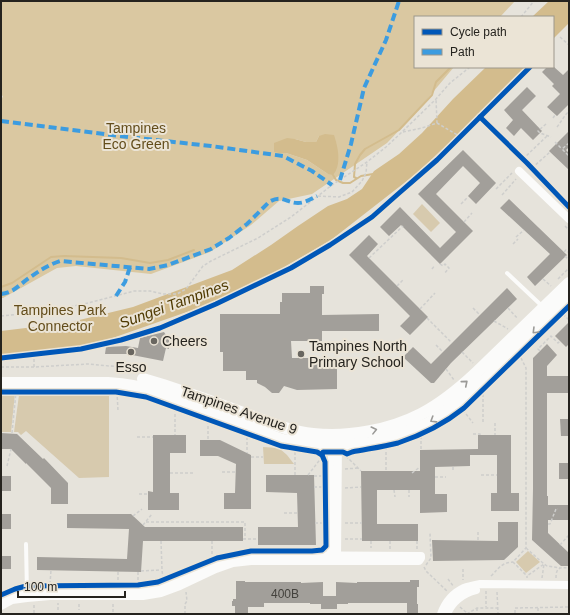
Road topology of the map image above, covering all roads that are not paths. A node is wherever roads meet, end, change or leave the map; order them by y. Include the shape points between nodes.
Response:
1 (517, 173) road end
2 (569, 219) edge
3 (507, 273) dead end
4 (569, 283) edge
5 (569, 296) edge
6 (551, 313) junction
7 (1, 374) edge
8 (5, 387) edge
9 (336, 446) junction
10 (26, 544) dead end
11 (334, 559) junction
12 (569, 585) edge
13 (569, 588) edge
14 (29, 597) junction
15 (1, 600) edge
16 (1, 606) edge
17 (441, 614) edge
18 (447, 614) edge

1 - 2 street
3 - 6 lane
4 - 6 main road, Tampines Avenue 9
5 - 6 main road, Tampines Avenue 9
6 - 9 main road, Tampines Avenue 9 via 476,388 427,424 370,443
7 - 9 main road, Tampines Avenue 9 via 125,376 147,380 285,428 312,434
8 - 9 main road, Tampines Avenue 9 via 124,384 161,393 282,440
9 - 11 street
9 - 11 street via 337,539
10 - 14 lane
11 - 11 street via 421,556 419,561
11 - 14 street via 215,563 178,583 138,592
12 - 17 street via 480,584 456,593
13 - 18 street via 477,589 462,596
14 - 15 street via 11,596
14 - 16 street via 12,600

